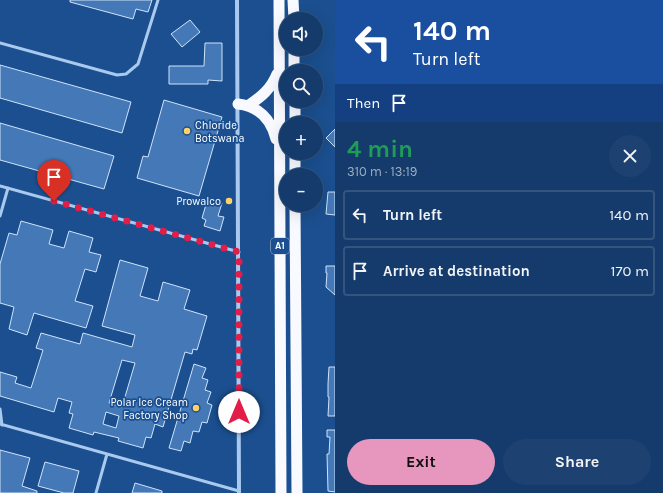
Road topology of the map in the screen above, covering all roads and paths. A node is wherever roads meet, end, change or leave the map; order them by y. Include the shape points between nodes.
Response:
1 (158, 0) edge
2 (237, 0) edge
3 (279, 0) edge
4 (293, 0) edge
5 (294, 12) edge
6 (0, 43) edge
7 (278, 71) junction
8 (243, 105) junction
9 (279, 159) joint
10 (279, 160) edge
11 (0, 186) edge
12 (8, 188) junction
13 (295, 212) edge
14 (0, 215) edge
15 (239, 252) junction
16 (0, 409) edge
17 (1, 424) edge
18 (107, 454) junction
19 (239, 492) edge
20 (96, 493) edge
21 (281, 493) edge
22 (297, 493) edge

1 - 6 lane via 138,64 126,74 117,75
2 - 8 street
3 - 7 highway, A1
4 - 5 highway
7 - 8 highway via 270,87 259,99
7 - 9 highway, A1
8 - 9 highway via 263,115 273,128
8 - 15 street
10 - 21 highway, A1
11 - 12 lane
12 - 14 lane
12 - 15 lane
13 - 22 highway, A1
15 - 19 street
16 - 17 lane
17 - 18 lane
18 - 19 lane
18 - 20 lane

